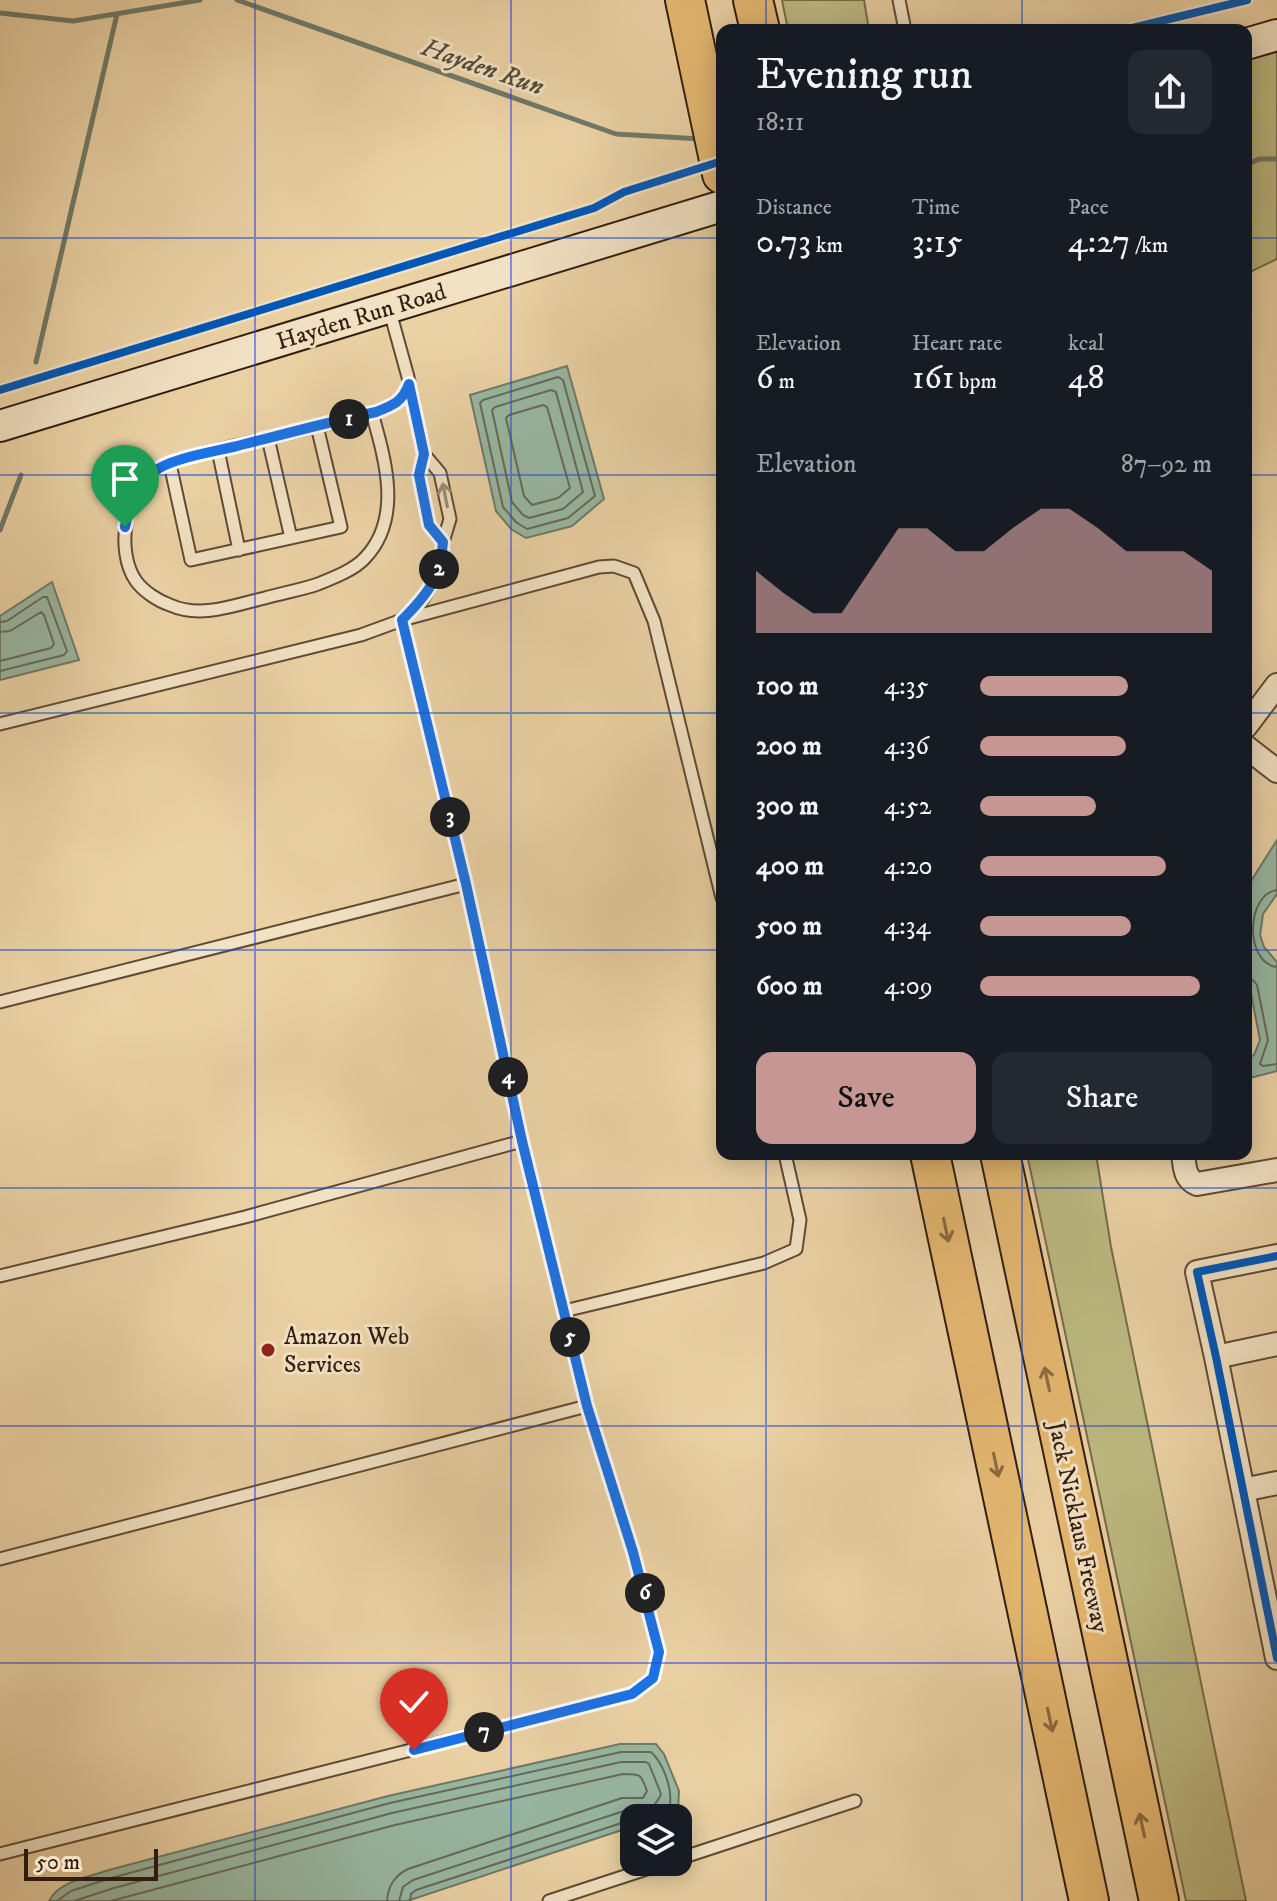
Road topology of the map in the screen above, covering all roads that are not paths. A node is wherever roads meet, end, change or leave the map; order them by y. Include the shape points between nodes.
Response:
1 (685, 0) edge
2 (753, 0) edge
3 (899, 0) edge
4 (759, 24) edge
5 (904, 24) edge
6 (1277, 35) edge
7 (1252, 42) edge
8 (716, 145) edge
9 (716, 208) edge
10 (389, 308) junction
11 (409, 384) junction
12 (372, 413) junction
13 (0, 426) edge
14 (317, 426) junction
15 (268, 438) junction
16 (218, 450) junction
17 (424, 454) junction
18 (170, 464) junction
19 (291, 538) junction
20 (443, 542) junction
21 (239, 550) junction
22 (402, 620) junction
23 (1277, 685) edge
24 (1252, 718) edge
25 (0, 724) edge
26 (1252, 752) edge
27 (1277, 771) edge
28 (716, 874) edge
29 (466, 884) junction
30 (0, 1002) edge
31 (522, 1141) junction
32 (786, 1160) edge
33 (931, 1160) edge
34 (1001, 1160) edge
35 (1184, 1160) edge
36 (1277, 1170) edge
37 (1277, 1256) edge
38 (0, 1276) edge
39 (564, 1311) junction
40 (1277, 1344) edge
41 (1216, 1357) junction
42 (587, 1406) junction
43 (1277, 1483) edge
44 (1243, 1490) junction
45 (0, 1559) edge
46 (1268, 1570) edge
47 (1271, 1598) edge
48 (1277, 1658) edge
49 (855, 1801) dead end
50 (0, 1854) edge
51 (692, 1854) edge
52 (625, 1876) edge
53 (549, 1901) edge
54 (1089, 1901) edge
55 (1159, 1901) edge

1 - 8 highway
2 - 4 highway
3 - 5 lane
6 - 7 main road
9 - 10 main road, Hayden Run Road
10 - 11 lane
10 - 13 main road, Hayden Run Road
11 - 12 lane via 394,405
11 - 17 lane
12 - 14 lane
12 - 18 lane via 387,470 382,530 364,559 314,586 211,611 187,611 148,592 128,564 125,527 136,490
14 - 15 lane
14 - 19 lane via 341,527
15 - 16 lane
15 - 19 lane
16 - 18 lane
16 - 21 lane
17 - 20 lane via 419,475 429,525
20 -> 17 lane via 450,519 440,473
18 - 21 lane via 191,560
19 - 21 lane
20 - 22 lane via 435,579
22 - 25 lane via 361,635
22 - 28 lane via 599,567 634,573 654,621
22 - 29 lane
23 - 24 street
26 - 27 street
29 - 30 lane
29 - 31 lane
31 - 38 lane via 245,1217
31 - 39 lane
32 - 39 lane via 800,1220 796,1249 764,1263
33 -> 54 highway
55 -> 34 highway, Jack Nicklaus Freeway
35 - 36 street via 1189,1180 1197,1184
37 - 41 street via 1197,1272
39 - 42 lane
40 - 41 street
41 - 44 street
42 - 45 lane
42 - 50 lane via 659,1652 653,1678 632,1694
43 - 44 street
44 - 46 street
46 - 47 street
47 - 48 street
49 - 51 lane
52 - 53 lane

